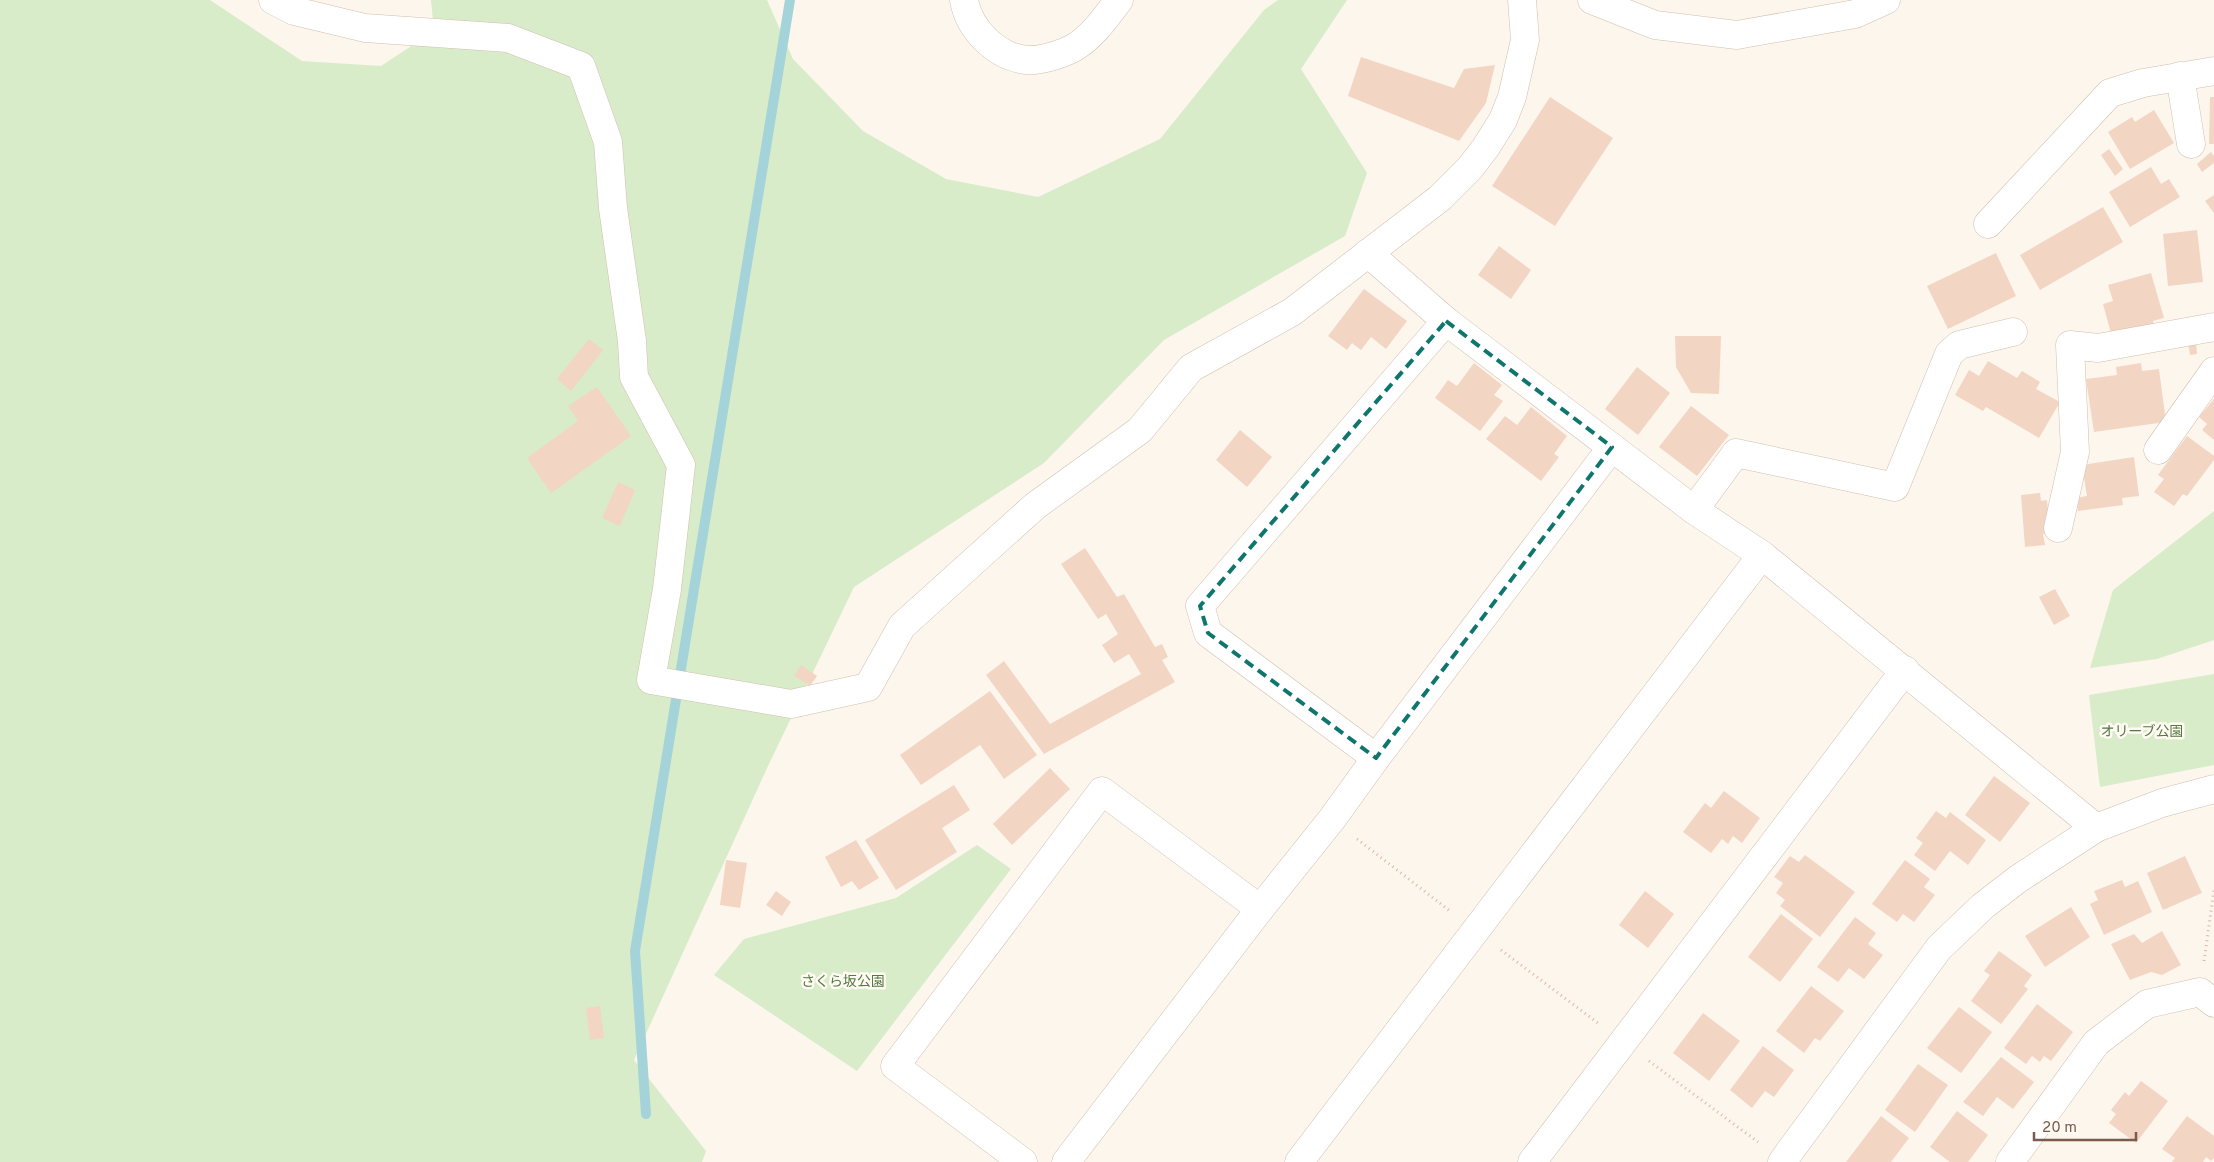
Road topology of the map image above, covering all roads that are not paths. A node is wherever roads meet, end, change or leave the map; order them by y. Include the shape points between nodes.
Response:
1 (273, 0) edge
2 (964, 0) edge
3 (1119, 0) edge
4 (1522, 0) edge
5 (1592, 0) edge
6 (1886, 0) edge
7 (2214, 71) edge
8 (2180, 76) junction
9 (2191, 144) dead end
10 (1988, 224) dead end
11 (1368, 253) junction
12 (1446, 321) junction
13 (2214, 327) edge
14 (2013, 332) dead end
15 (2214, 371) edge
16 (1612, 447) junction
17 (2158, 450) dead end
18 (1694, 510) junction
19 (2058, 528) dead end
20 (1762, 555) junction
21 (1905, 670) junction
22 (1376, 758) junction
23 (2214, 788) edge
24 (2096, 828) junction
25 (1260, 909) junction
26 (2207, 998) edge
27 (1023, 1162) edge
28 (1066, 1162) edge
29 (1299, 1162) edge
30 (1532, 1162) edge
31 (1783, 1162) edge
32 (2010, 1162) edge

1 - 11 street via 294,11 365,28 508,38 581,66 608,142 634,377 681,465 667,590 651,680 662,683 791,704 868,687 902,626 1035,506 1140,430 1191,368 1292,312
2 - 3 street via 971,22 984,37 999,49 1027,60 1074,48 1089,38
4 - 11 street via 1525,40 1520,70 1503,120 1470,168 1440,198
5 - 6 street via 1655,25 1737,35 1855,14
7 - 8 street
8 - 9 street
8 - 10 street via 2110,93
11 - 12 street
12 - 16 street
12 - 22 street via 1200,606 1208,633
13 - 19 street via 2098,348 2070,345 2075,452
14 - 18 street via 1959,345 1949,354 1895,487 1736,453
15 - 17 street
16 - 18 street
16 - 22 street
18 - 20 street
20 - 21 street
20 - 29 street
21 - 24 street
21 - 30 street
22 - 25 street
23 - 24 street
24 - 31 street via 2018,879 1983,906 1939,948
25 - 27 street via 1102,791 895,1066
25 - 28 street
26 - 32 street via 2147,1004 2096,1043

